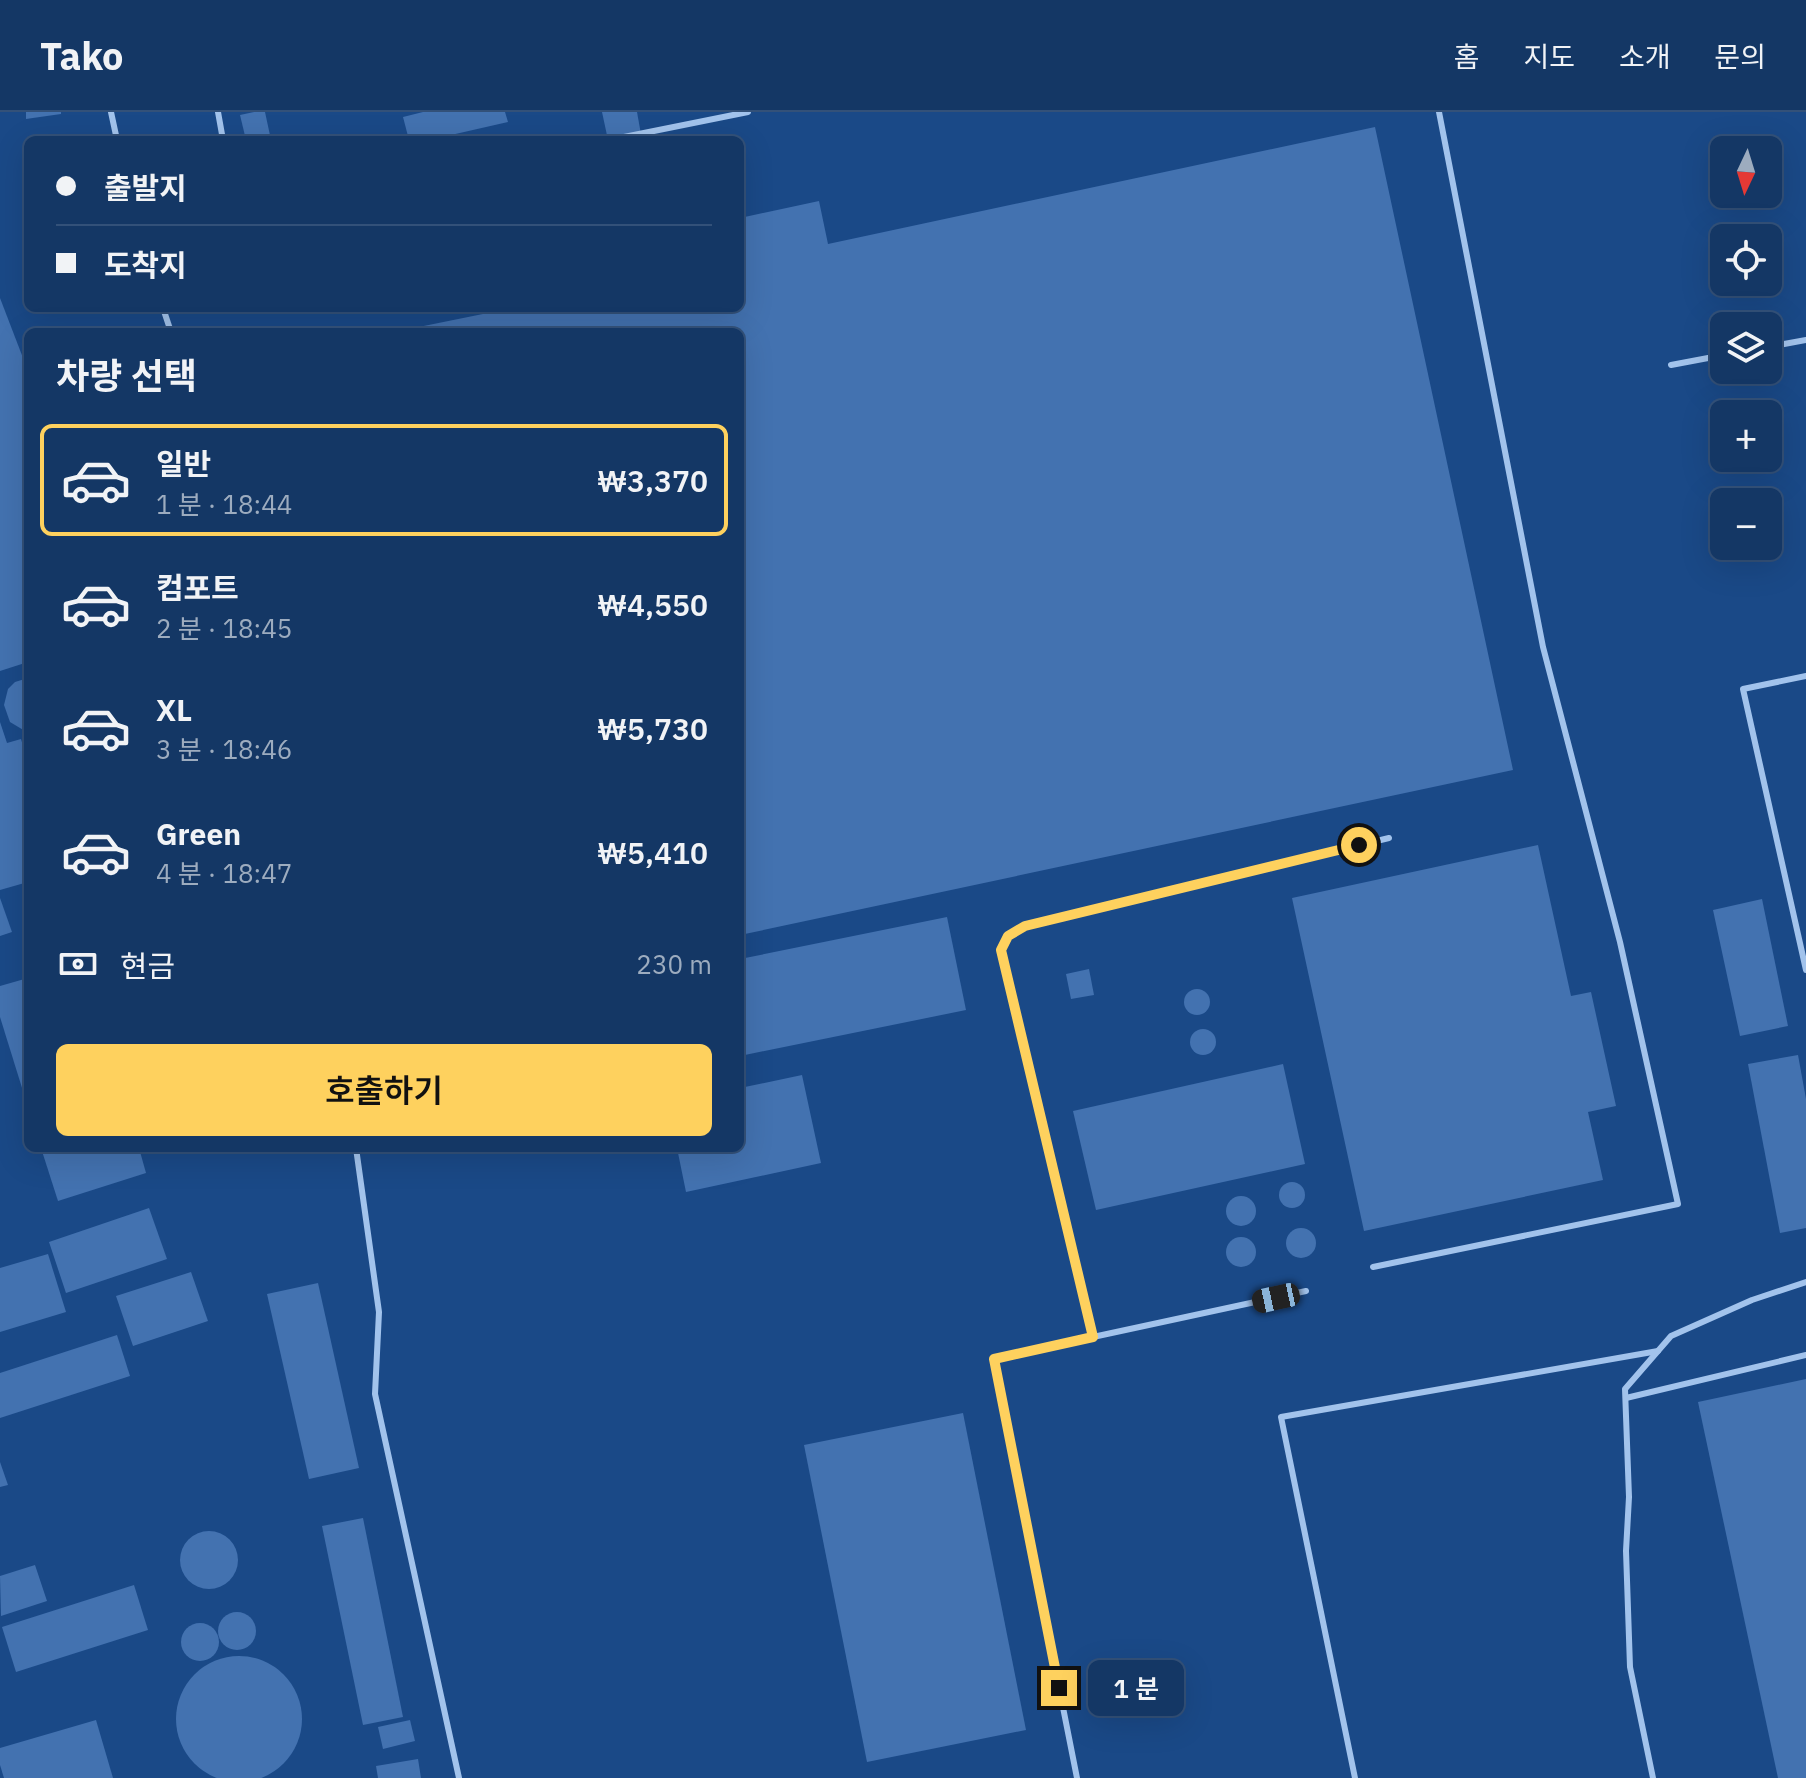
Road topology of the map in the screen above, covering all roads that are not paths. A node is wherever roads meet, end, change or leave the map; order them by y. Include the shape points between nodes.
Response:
1 (111, 112) edge
2 (218, 112) edge
3 (748, 112) edge
4 (1439, 112) edge
5 (116, 136) edge
6 (222, 136) edge
7 (629, 136) edge
8 (1806, 340) edge
9 (1782, 344) edge
10 (1710, 358) edge
11 (1671, 365) dead end
12 (1806, 676) edge
13 (1389, 838) dead end
14 (1805, 965) edge
15 (357, 1152) edge
16 (1373, 1267) dead end
17 (1806, 1282) edge
18 (1306, 1291) dead end
19 (1093, 1337) junction
20 (1658, 1351) junction
21 (1806, 1355) edge
22 (1626, 1398) junction
23 (459, 1778) edge
24 (1077, 1778) edge
25 (1355, 1778) edge
26 (1653, 1778) edge

1 - 5 lane
2 - 6 lane
3 - 7 lane
4 - 16 lane via 1543,647 1620,942 1678,1204
8 - 9 lane
10 - 11 lane
12 - 14 lane via 1743,689
13 - 19 lane via 1025,926 1008,936 1001,950 1007,980
15 - 23 lane via 379,1312 375,1394
17 - 20 lane via 1671,1336
18 - 19 lane
19 - 24 lane via 994,1359
20 - 22 lane via 1625,1389
20 - 25 lane via 1281,1417
21 - 22 lane
22 - 26 lane via 1630,1667

